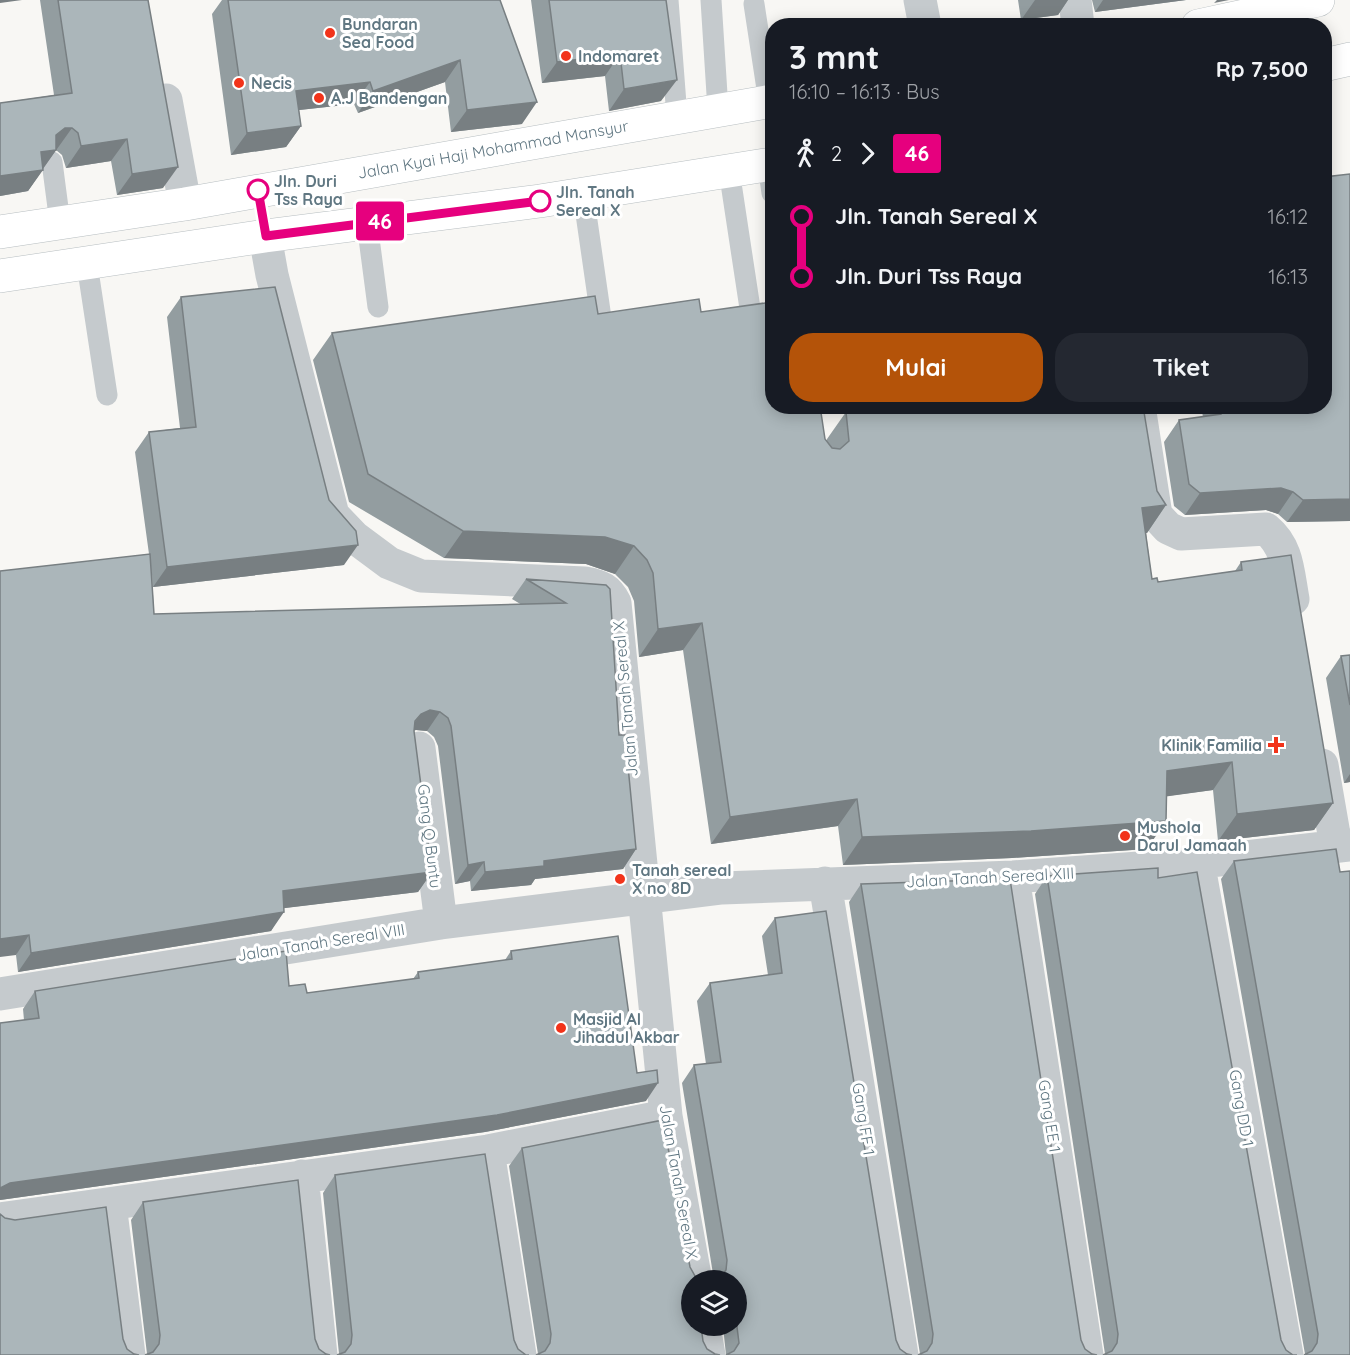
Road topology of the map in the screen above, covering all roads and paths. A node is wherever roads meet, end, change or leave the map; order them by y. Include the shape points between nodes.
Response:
1 (668, 0) edge
2 (711, 0) edge
3 (921, 0) edge
4 (1075, 0) edge
5 (1318, 0) edge
6 (754, 4) dead end
7 (924, 18) edge
8 (1077, 18) edge
9 (1235, 18) edge
10 (1350, 59) edge
11 (1332, 63) edge
12 (765, 67) edge
13 (160, 68) edge
14 (765, 103) edge
15 (718, 110) junction
16 (677, 117) junction
17 (52, 162) edge
18 (729, 170) junction
19 (765, 173) edge
20 (258, 190) junction
21 (583, 193) junction
22 (185, 204) junction
23 (60, 223) junction
24 (367, 223) junction
25 (0, 232) edge
26 (266, 236) junction
27 (193, 248) junction
28 (87, 264) junction
29 (0, 276) edge
30 (378, 307) dead end
31 (751, 315) edge
32 (601, 318) edge
33 (107, 395) dead end
34 (1140, 414) edge
35 (1299, 634) edge
36 (1317, 740) edge
37 (419, 748) edge
38 (1343, 846) edge
39 (1198, 861) junction
40 (1012, 877) junction
41 (825, 883) junction
42 (643, 898) junction
43 (441, 923) junction
44 (0, 994) edge
45 (666, 1116) junction
46 (488, 1151) junction
47 (302, 1176) junction
48 (110, 1204) junction
49 (0, 1219) edge
50 (694, 1270) edge
51 (706, 1336) edge
52 (129, 1355) edge
53 (321, 1355) edge
54 (520, 1355) edge
55 (709, 1355) edge
56 (902, 1355) edge
57 (1087, 1355) edge
58 (1287, 1355) edge

1 - 16 lane
2 - 15 lane
3 - 7 street
4 - 8 street
5 - 9 main road
6 - 12 lane
10 - 11 main road
13 - 22 street
14 - 15 main road, Jalan Kyai Haji Mohammad Mansyur
15 - 16 main road, Jalan Kyai Haji Mohammad Mansyur
16 - 20 main road, Jalan Kyai Haji Mohammad Mansyur
17 - 23 lane
18 - 19 main road
18 - 21 main road
18 - 31 lane
20 - 22 main road, Jalan Kyai Haji Mohammad Mansyur
20 - 26 main road
21 - 24 main road
21 - 32 lane
22 - 23 main road, Jalan Kyai Haji Mohammad Mansyur
22 - 27 main road
23 - 25 main road, Jalan Kyai Haji Mohammad Mansyur
24 - 26 main road
24 - 30 lane
26 - 27 main road
26 - 42 street, Jalan Tanah Sereal X via 272,275 333,515 354,537 389,563 421,576 585,583 609,592 617,615
27 - 28 main road
28 - 29 main road
28 - 33 lane
34 - 35 street via 1156,515 1168,528 1181,534 1266,529 1277,538 1285,552
36 - 38 street, Jalan Tanah Sereal XIII
37 - 43 street, Gang Q Buntu
38 - 39 street, Jalan Tanah Sereal XIII
39 - 40 street, Jalan Tanah Sereal XIII
39 - 58 street, Gang DD 1
40 - 41 street, Jalan Tanah Sereal XIII
40 - 57 street, Gang EE 1
41 - 42 street, Jalan Tanah Sereal XIII via 722,888
41 - 56 street, Gang FF 1
42 - 43 street, Jalan Tanah Sereal VIII
42 - 45 street, Jalan Tanah Sereal X
43 - 44 street, Jalan Tanah Sereal VIII
45 - 46 street
45 - 50 street, Jalan Tanah Sereal X
46 - 47 street
46 - 54 street
47 - 48 street
47 - 53 street
48 - 49 street
48 - 52 street
51 - 55 street

